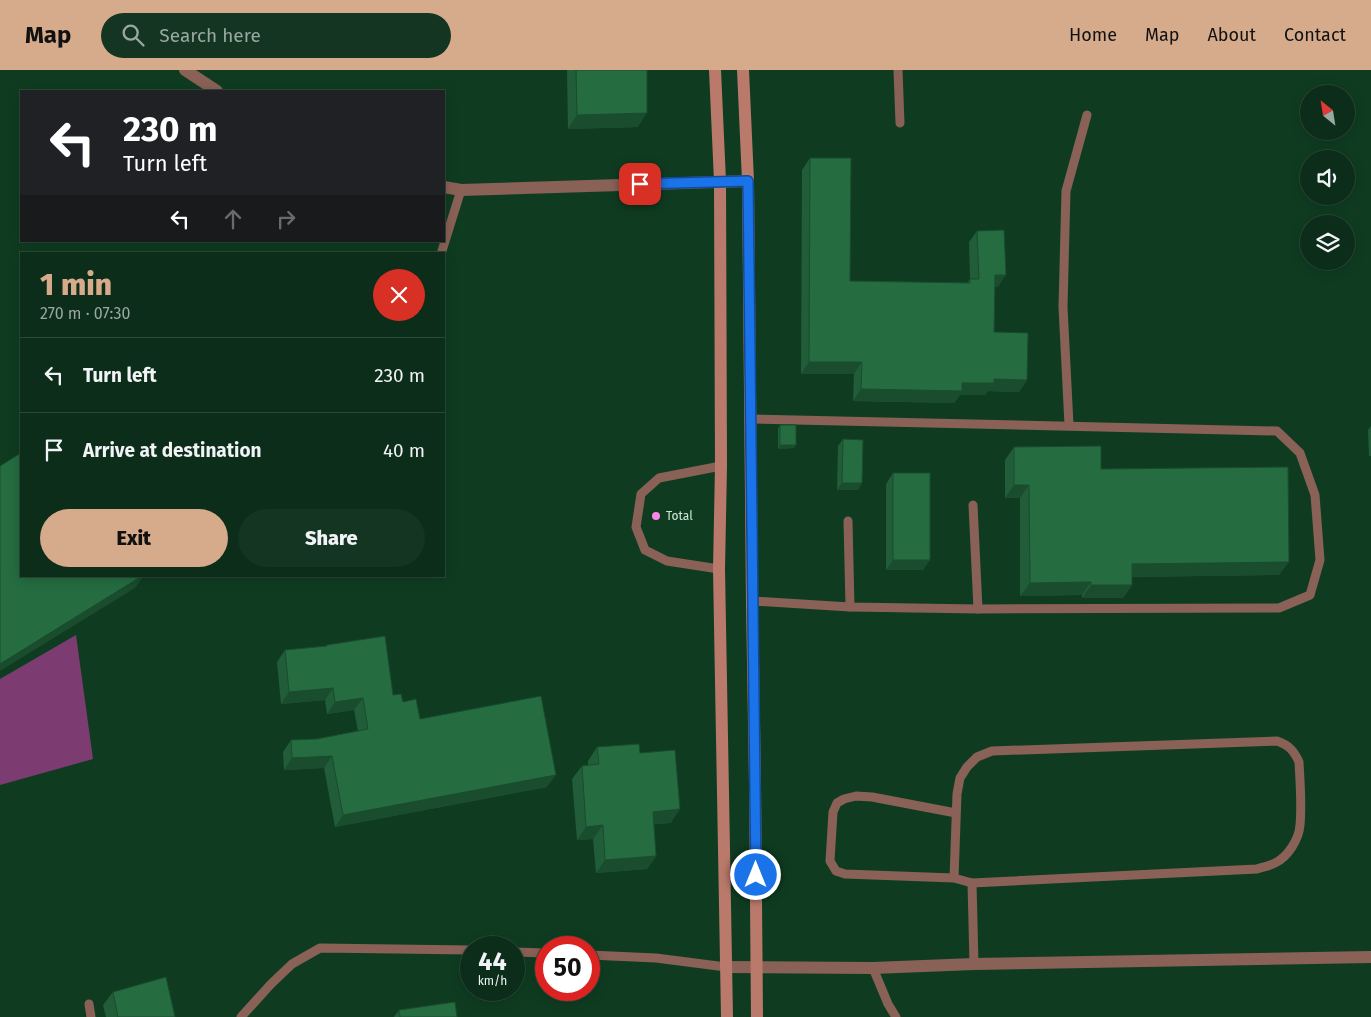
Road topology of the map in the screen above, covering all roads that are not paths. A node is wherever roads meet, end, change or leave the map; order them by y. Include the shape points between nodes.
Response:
1 (186, 70) edge
2 (715, 70) edge
3 (744, 70) edge
4 (898, 70) edge
5 (216, 90) edge
6 (1087, 115) dead end
7 (900, 124) dead end
8 (720, 181) junction
9 (748, 181) junction
10 (445, 187) edge
11 (461, 190) junction
12 (445, 241) edge
13 (750, 419) junction
14 (1069, 425) junction
15 (721, 466) junction
16 (973, 505) dead end
17 (848, 521) dead end
18 (719, 569) junction
19 (752, 601) junction
20 (850, 607) junction
21 (978, 609) junction
22 (956, 813) junction
23 (954, 878) junction
24 (972, 883) junction
25 (460, 950) edge
26 (600, 955) edge
27 (1371, 957) edge
28 (974, 964) junction
29 (726, 967) junction
30 (756, 968) junction
31 (873, 968) junction
32 (89, 1004) dead end
33 (91, 1017) edge
34 (241, 1017) edge
35 (727, 1017) edge
36 (757, 1017) edge
37 (896, 1017) edge

1 - 5 street
2 - 8 main road
3 - 9 main road
4 - 7 lane
6 - 14 lane via 1066,191 1064,307
8 - 9 street
8 - 11 street
8 - 15 main road
9 - 13 main road
10 - 11 street
11 - 12 lane
13 - 14 lane
13 - 19 main road
14 - 21 lane via 1277,431 1300,453 1315,495 1320,560 1310,595 1279,608
15 - 18 main road
15 - 18 lane via 659,478 642,494 636,527 645,550 667,561
16 - 21 lane
17 - 20 lane
18 - 29 main road
19 - 20 lane
19 - 30 main road
20 - 21 lane
22 - 23 lane
22 - 23 lane via 872,797 844,799 833,812 830,860 836,871 845,874
22 - 24 lane via 960,778 977,757 992,750 1277,742 1296,753 1299,762 1300,826 1290,849 1275,864 1257,869
23 - 24 lane
24 - 28 lane
25 - 34 lane via 320,948 292,964
26 - 29 lane
27 - 28 street
28 - 31 street
29 - 30 street
29 - 35 main road
30 - 31 street
30 - 36 main road
31 - 37 lane
32 - 33 lane

